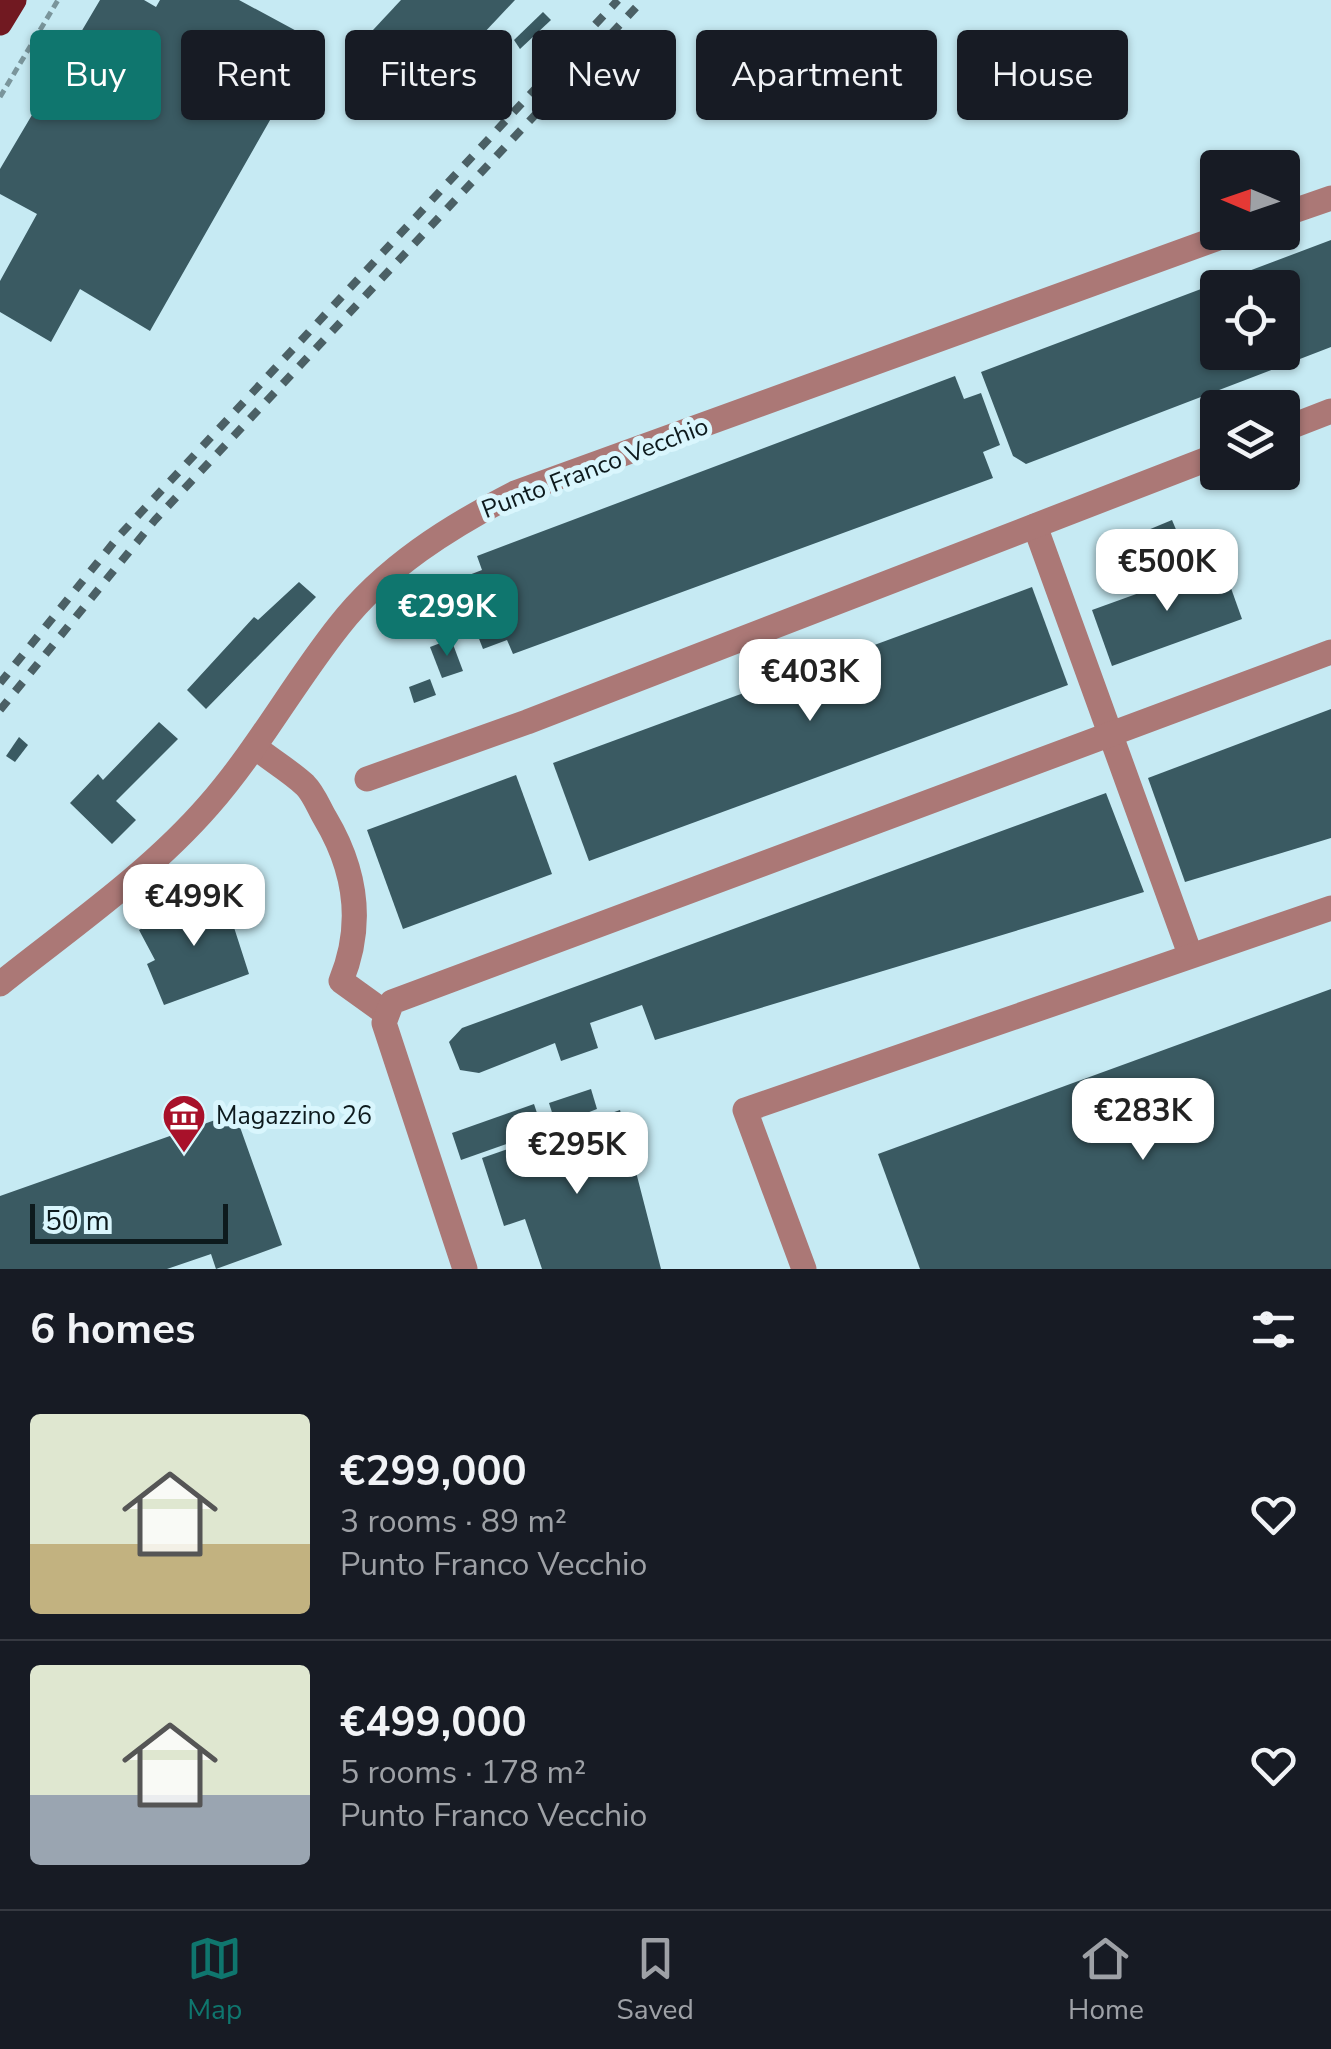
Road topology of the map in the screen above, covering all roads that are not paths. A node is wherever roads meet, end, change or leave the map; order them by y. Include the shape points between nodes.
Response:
1 (14, 0) edge
2 (0, 23) edge
3 (1331, 198) edge
4 (1300, 209) edge
5 (1200, 245) edge
6 (1331, 411) edge
7 (1300, 423) edge
8 (1200, 462) edge
9 (1036, 526) junction
10 (1331, 652) edge
11 (1112, 731) junction
12 (255, 747) junction
13 (366, 779) dead end
14 (1331, 908) edge
15 (1190, 954) junction
16 (0, 984) edge
17 (384, 1012) junction
18 (465, 1269) edge
19 (804, 1269) edge

1 - 2 main road
3 - 4 street
5 - 12 street, Punto Franco Vecchio via 514,493 461,520 341,623
6 - 7 street
8 - 9 street
9 - 11 street
9 - 13 street
10 - 11 street
11 - 15 street
11 - 17 street via 406,996
12 - 16 street, Punto Franco Vecchio via 207,808 132,878
12 - 17 street via 307,786 338,839 356,920 354,949 340,981
14 - 15 street
15 - 19 street via 745,1110
17 - 18 street

